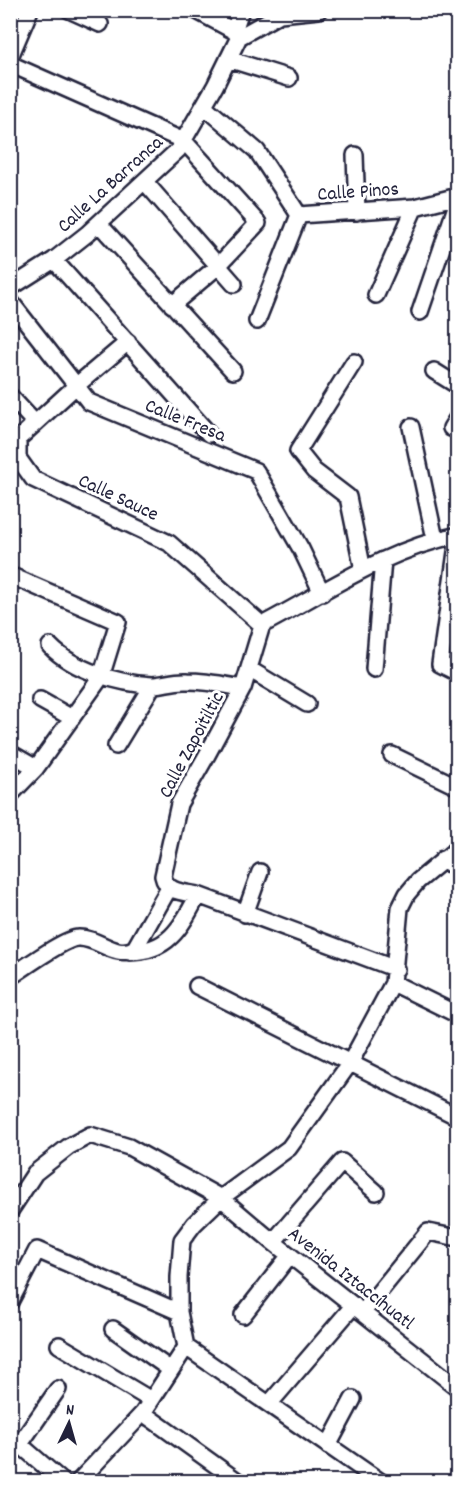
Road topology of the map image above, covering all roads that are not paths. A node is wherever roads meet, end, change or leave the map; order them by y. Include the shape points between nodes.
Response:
1 (30, 10) edge
2 (69, 10) edge
3 (195, 10) edge
4 (241, 10) edge
5 (319, 10) edge
6 (100, 24) dead end
7 (237, 34) junction
8 (10, 57) edge
9 (228, 60) junction
10 (10, 64) edge
11 (289, 78) dead end
12 (204, 106) junction
13 (184, 141) junction
14 (355, 155) dead end
15 (145, 182) junction
16 (458, 199) edge
17 (415, 207) junction
18 (357, 212) junction
19 (299, 215) junction
20 (99, 224) junction
21 (54, 260) junction
22 (218, 266) junction
23 (234, 284) dead end
24 (10, 288) edge
25 (376, 295) dead end
26 (10, 301) edge
27 (172, 305) junction
28 (420, 312) dead end
29 (257, 321) dead end
30 (128, 342) junction
31 (354, 362) dead end
32 (233, 371) dead end
33 (434, 371) dead end
34 (77, 385) junction
35 (458, 386) edge
36 (10, 396) edge
37 (34, 423) junction
38 (411, 427) dead end
39 (209, 434) dead end
40 (458, 536) edge
41 (435, 539) junction
42 (383, 560) junction
43 (363, 570) junction
44 (10, 582) edge
45 (322, 593) junction
46 (262, 625) junction
47 (50, 646) dead end
48 (249, 669) junction
49 (374, 669) dead end
50 (458, 673) edge
51 (101, 677) junction
52 (153, 685) junction
53 (243, 688) junction
54 (40, 700) dead end
55 (307, 704) dead end
56 (72, 718) junction
57 (116, 746) dead end
58 (10, 753) edge
59 (392, 755) dead end
60 (36, 768) junction
61 (458, 787) edge
62 (10, 795) edge
63 (458, 849) edge
64 (443, 859) junction
65 (458, 870) edge
66 (260, 872) dead end
67 (169, 888) junction
68 (198, 895) junction
69 (245, 914) junction
70 (129, 952) junction
71 (394, 976) junction
72 (10, 977) edge
73 (10, 984) edge
74 (197, 987) dead end
75 (458, 1016) edge
76 (350, 1063) junction
77 (458, 1117) edge
78 (376, 1192) dead end
79 (221, 1198) junction
80 (10, 1210) edge
81 (458, 1238) edge
82 (273, 1242) junction
83 (290, 1255) junction
84 (10, 1302) edge
85 (358, 1308) junction
86 (179, 1312) junction
87 (243, 1315) dead end
88 (112, 1329) dead end
89 (59, 1345) dead end
90 (186, 1347) junction
91 (171, 1370) junction
92 (458, 1388) edge
93 (58, 1389) dead end
94 (353, 1399) dead end
95 (270, 1403) junction
96 (147, 1406) junction
97 (15, 1440) edge
98 (328, 1446) junction
99 (63, 1482) edge
100 (78, 1482) edge
101 (239, 1482) edge
102 (381, 1482) edge

1 - 8 street
2 - 6 street
3 - 7 street
4 - 7 street, Calle La Barranca
5 - 7 street via 280,14
7 - 9 street, Calle La Barranca
9 - 11 street
9 - 12 street, Calle La Barranca
10 - 13 street
12 - 13 street, Calle La Barranca
12 - 19 street, Calle Pinos via 257,151
13 - 15 street, Calle La Barranca
13 - 22 street via 258,223
14 - 18 street
15 - 20 street, Calle La Barranca
15 - 22 street
16 - 17 street, Calle Pinos
16 - 28 street
17 - 18 street, Calle Pinos
17 - 25 street
18 - 19 street, Calle Pinos
19 - 29 street
20 - 21 street, Calle La Barranca
20 - 27 street
21 - 24 street, Calle La Barranca
21 - 30 street
22 - 23 street
22 - 27 street
26 - 34 street, Calle Fresa
27 - 32 street
30 - 34 street, Calle Sauce
30 - 39 street
31 - 43 street via 298,451 314,471 348,497
33 - 35 street
34 - 37 street, Calle Sauce
34 - 45 street, Calle Fresa via 89,402 256,471
36 - 37 street
37 - 46 street, Calle Sauce via 18,439 18,458 33,479 169,543
38 - 41 street
40 - 41 street
40 - 50 street via 440,664
41 - 42 street
42 - 43 street
42 - 49 street
43 - 45 street
44 - 51 street via 14,577 118,622
45 - 46 street
46 - 48 street, Calle Zapoitiltic
47 - 51 street via 62,657
48 - 53 street, Calle Zapoitiltic
48 - 55 street
51 - 52 street
51 - 56 street
52 - 53 street via 190,681
52 - 57 street
53 - 67 street, Calle Zapoitiltic via 179,804 163,876
54 - 56 street
56 - 60 street
58 - 60 street
59 - 61 street
60 - 62 street
63 - 64 street
64 - 65 street
64 - 71 street via 418,881 400,908
66 - 69 street
67 - 68 street
67 - 70 street
68 - 69 street
68 - 70 street via 181,928 157,947
69 - 71 street
70 - 72 street via 89,939 71,939
71 - 75 street
71 - 76 street
72 - 73 street
74 - 76 street
76 - 77 street
76 - 79 street via 289,1148
78 - 82 street via 342,1162
79 - 80 street, Avenida Iztaccíhuatl via 129,1147 90,1135 36,1173
79 - 82 street, Avenida Iztaccíhuatl
79 - 86 street via 182,1240
81 - 85 street via 428,1232
82 - 83 street, Avenida Iztaccíhuatl
83 - 85 street, Avenida Iztaccíhuatl
83 - 87 street
84 - 86 street via 37,1251
85 - 92 street, Avenida Iztaccíhuatl
85 - 95 street
86 - 90 street
88 - 91 street
89 - 96 street
90 - 91 street
90 - 95 street
91 - 96 street
93 - 97 street
94 - 98 street
95 - 98 street
96 - 100 street
96 - 101 street
97 - 99 street
98 - 102 street

